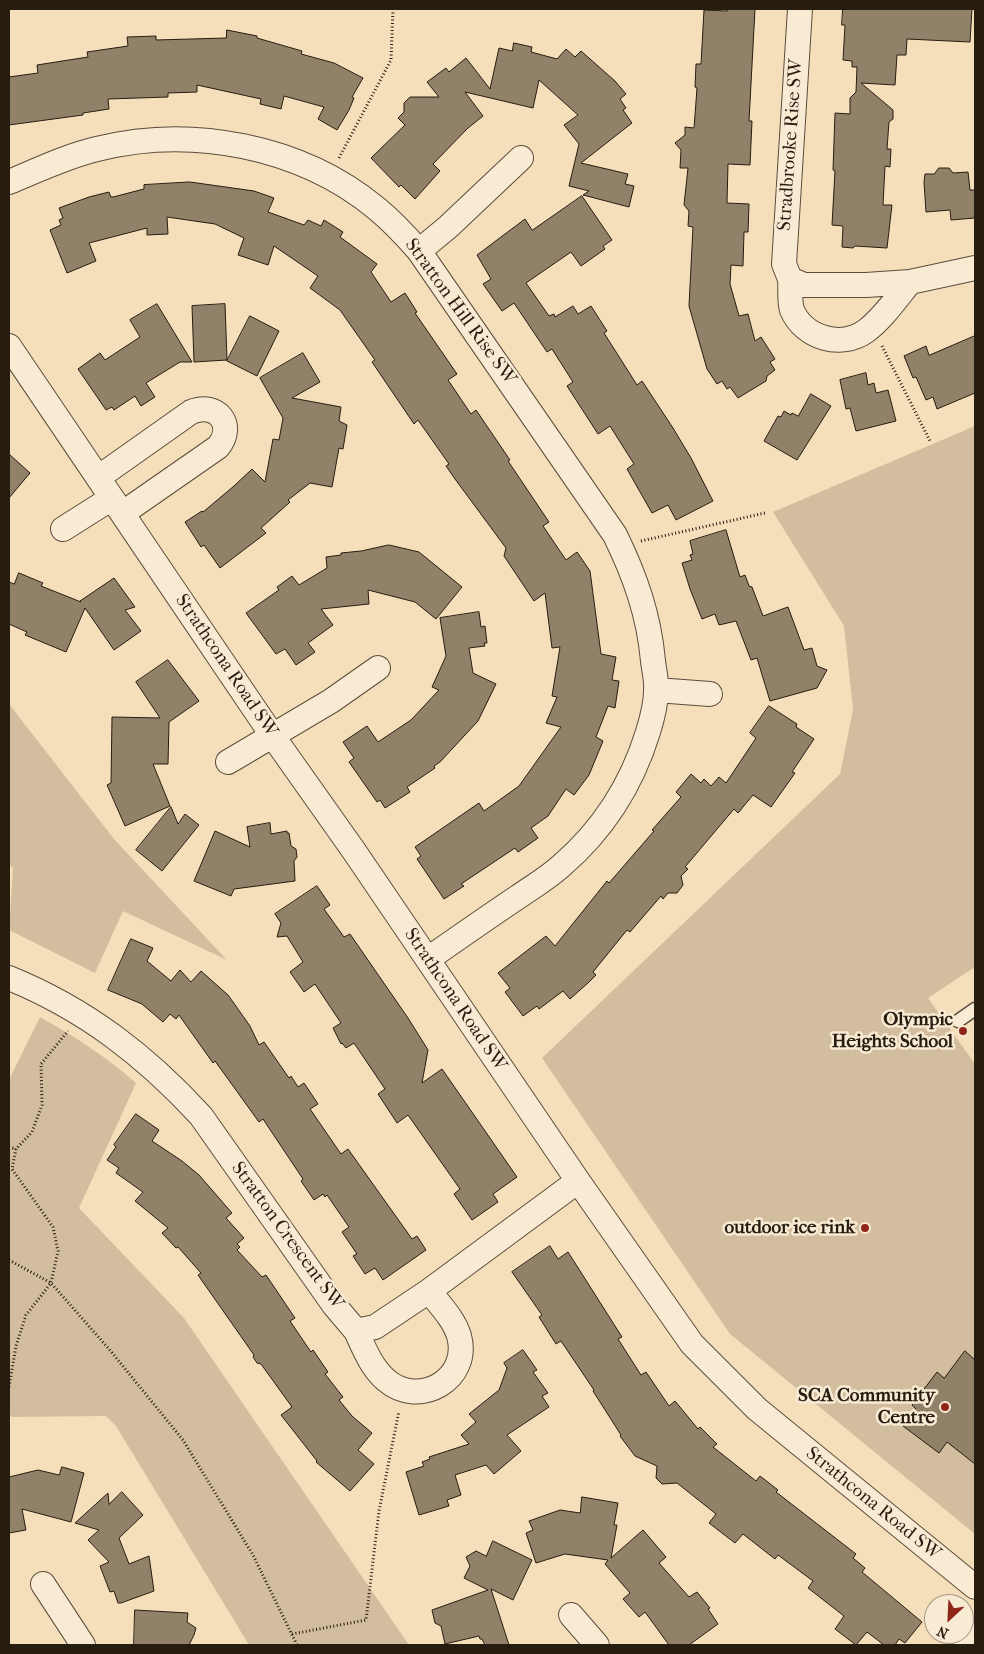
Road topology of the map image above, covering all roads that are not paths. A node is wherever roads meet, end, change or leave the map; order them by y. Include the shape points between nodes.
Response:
1 (800, 9) edge
2 (521, 158) dead end
3 (9, 182) edge
4 (419, 251) junction
5 (975, 268) edge
6 (790, 279) junction
7 (910, 282) junction
8 (9, 346) edge
9 (99, 477) junction
10 (118, 505) junction
11 (63, 529) dead end
12 (378, 668) dead end
13 (656, 690) junction
14 (710, 694) dead end
15 (272, 735) junction
16 (228, 762) dead end
17 (428, 959) junction
18 (9, 978) edge
19 (975, 1009) edge
20 (958, 1021) dead end
21 (578, 1181) junction
22 (429, 1291) junction
23 (356, 1330) junction
24 (43, 1584) dead end
25 (975, 1587) edge
26 (571, 1616) dead end
27 (975, 1634) edge
28 (83, 1645) edge
29 (597, 1645) edge
30 (967, 1645) edge

1 - 6 street, Stradbrooke Rise SW via 784,264
2 - 4 street
3 - 4 street, Stratton Hill Rise SW via 97,149 151,140 209,141 267,153 329,177 376,208
4 - 13 street, Stratton Hill Rise SW via 599,511 621,548 646,611
5 - 7 street
6 - 7 street via 804,285 828,286
6 - 7 street, Stradbrooke Rise SW via 791,307 796,317 811,332 842,340 869,328
8 - 9 street, Strathcona Road SW
9 - 10 street, Strathcona Road SW
9 - 10 street via 191,412 208,409 222,418 226,433 218,447
10 - 11 street
10 - 15 street, Strathcona Road SW
12 - 15 street via 331,701
13 - 14 street
13 - 17 street, Stratton Hill Rise SW via 643,749 631,777 600,826 560,868
15 - 16 street
15 - 17 street, Strathcona Road SW
17 - 21 street, Strathcona Road SW
18 - 23 street, Stratton Crescent SW via 55,999 106,1031 178,1091 200,1116 334,1305
19 - 20 lane
21 - 22 street
21 - 25 street, Strathcona Road SW via 692,1344 757,1410
22 - 23 street via 375,1327
22 - 23 street, Stratton Crescent SW via 455,1326 460,1342 459,1358 452,1374 440,1385 422,1392 403,1390 386,1380 370,1360
24 - 28 street
26 - 29 street
27 - 30 street

